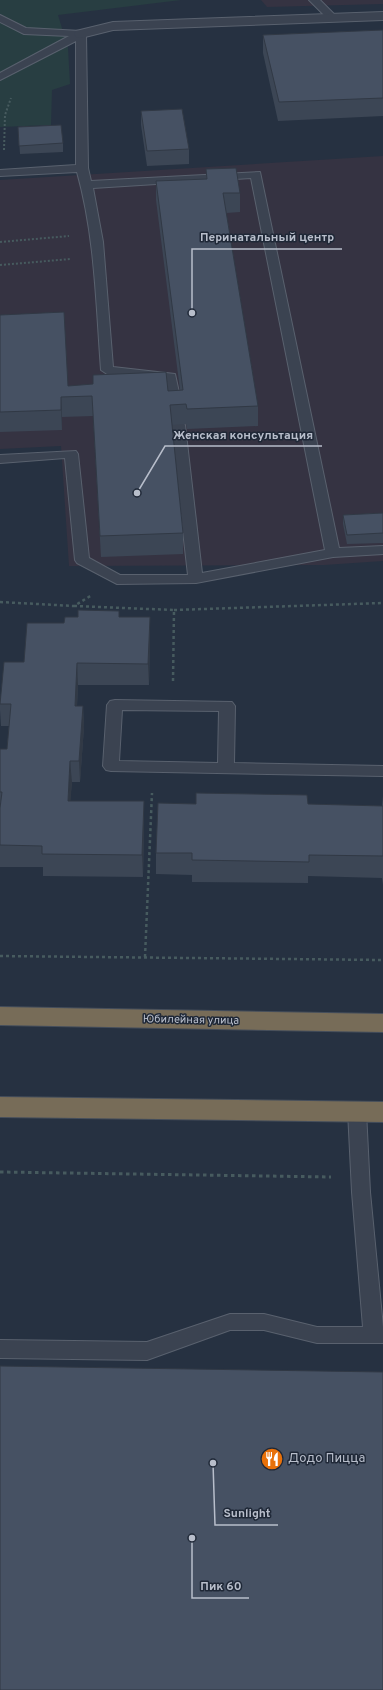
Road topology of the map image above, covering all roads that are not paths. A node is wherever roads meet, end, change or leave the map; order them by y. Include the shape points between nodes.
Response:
1 (314, 0) edge
2 (383, 16) edge
3 (0, 18) edge
4 (333, 18) junction
5 (81, 34) junction
6 (0, 77) edge
7 (82, 168) junction
8 (0, 173) edge
9 (88, 184) junction
10 (177, 411) edge
11 (178, 425) dead end
12 (0, 459) edge
13 (383, 550) edge
14 (334, 552) junction
15 (196, 579) junction
16 (226, 768) junction
17 (383, 771) edge
18 (0, 1016) edge
19 (383, 1023) edge
20 (0, 1107) edge
21 (357, 1111) junction
22 (383, 1112) edge
23 (378, 1335) edge
24 (0, 1349) edge

1 - 4 lane
2 - 4 street
3 - 5 lane via 24,31
4 - 5 street via 113,26
5 - 6 lane
5 - 7 lane
7 - 8 lane
7 - 9 lane
9 - 10 lane via 98,257 107,370 171,377
9 - 14 lane via 256,174
11 - 15 lane
12 - 15 lane via 71,454 82,560 117,580
13 - 14 lane
14 - 15 lane
16 - 16 lane via 227,706 115,705 111,766
16 - 17 lane
18 - 19 highway, Юбилейная улица
20 - 21 highway
21 - 22 highway
21 - 23 lane via 361,1192
23 - 24 lane via 317,1334 264,1322 230,1322 146,1351

